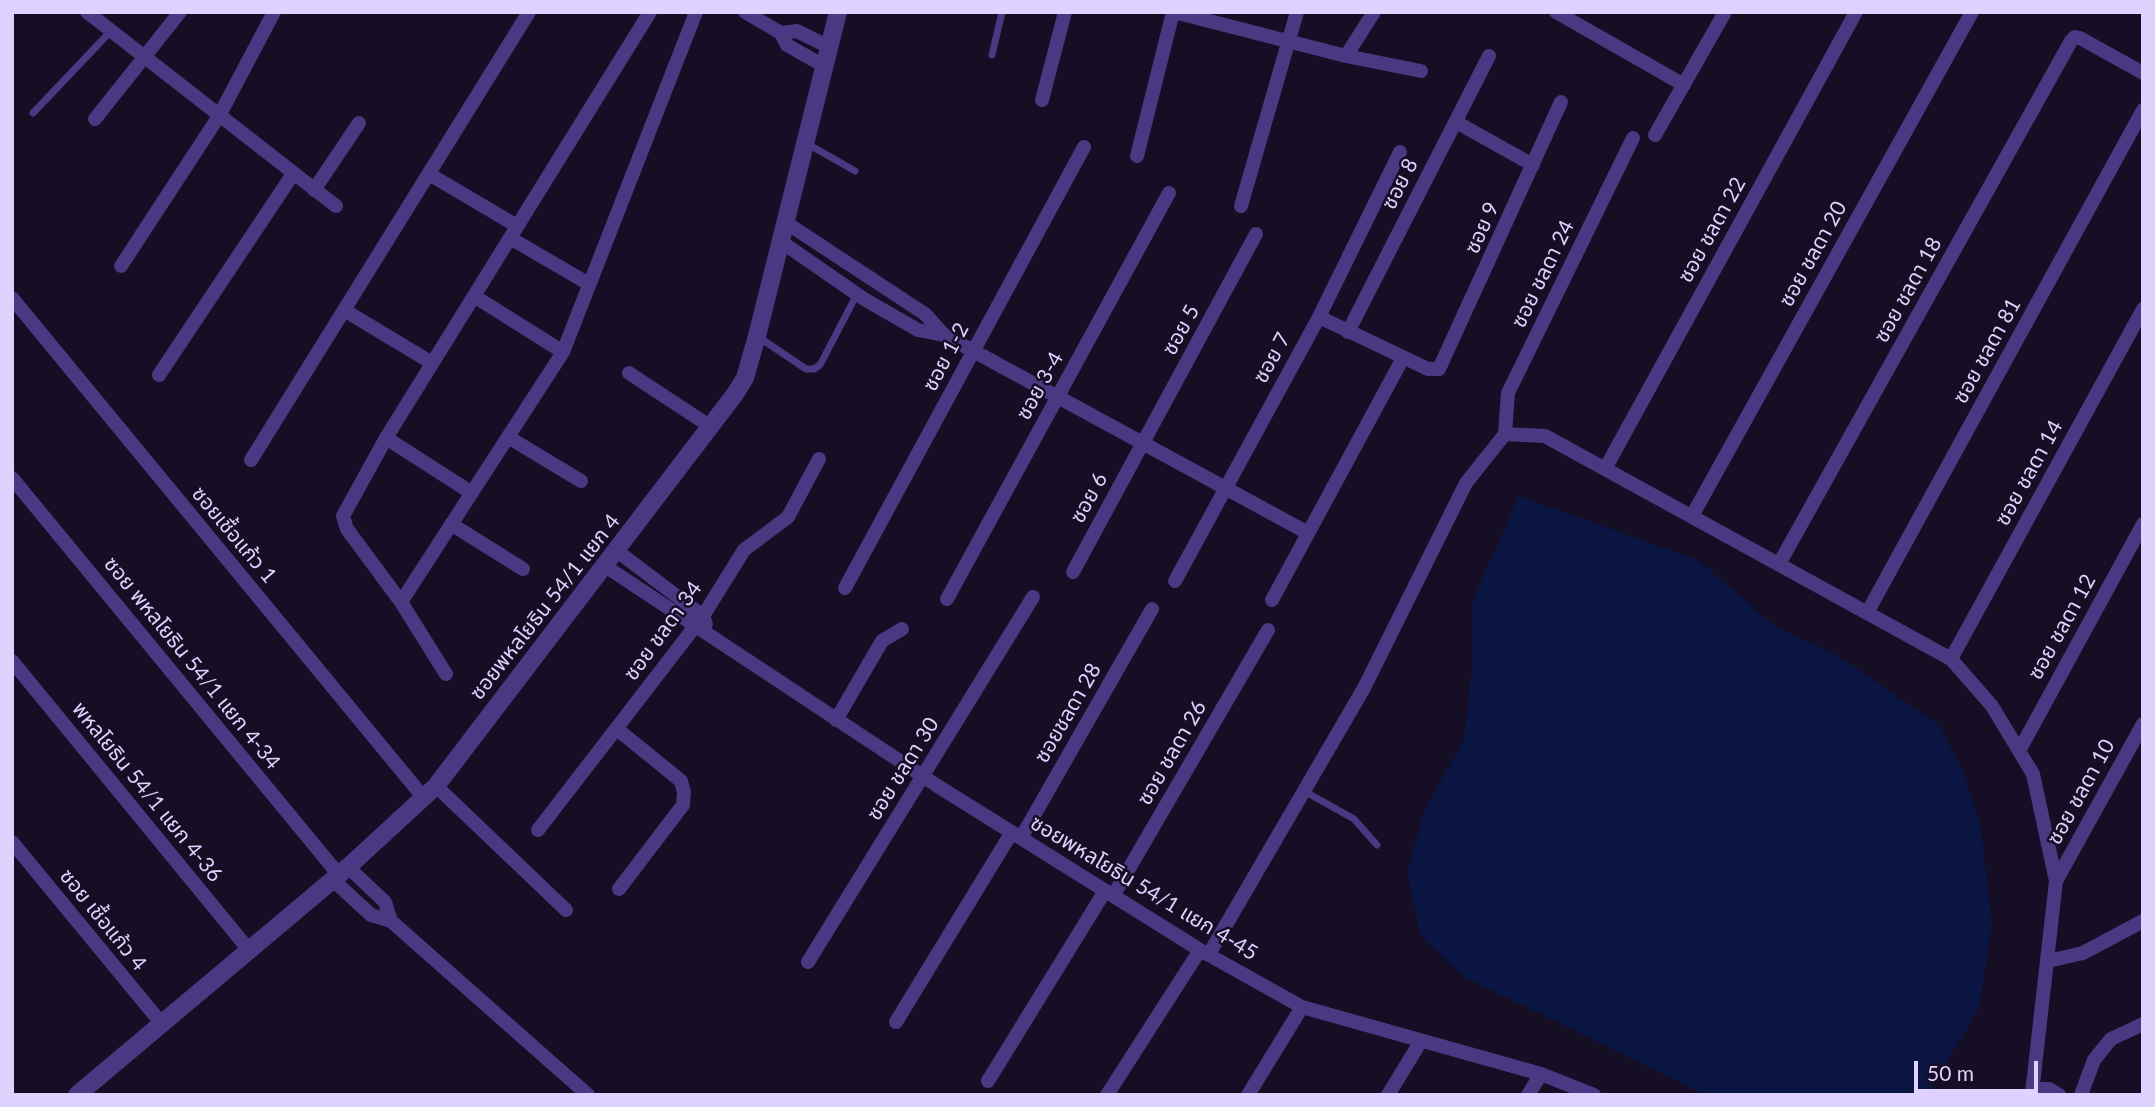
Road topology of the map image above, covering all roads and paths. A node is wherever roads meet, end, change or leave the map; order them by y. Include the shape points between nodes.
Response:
1 (180, 12) edge
2 (274, 12) edge
3 (529, 12) edge
4 (650, 12) edge
5 (696, 12) edge
6 (745, 12) edge
7 (838, 12) edge
8 (1002, 12) edge
9 (1065, 12) edge
10 (1173, 12) edge
11 (1297, 12) edge
12 (1374, 12) edge
13 (1556, 12) edge
14 (1725, 12) edge
15 (1856, 12) edge
16 (1972, 12) edge
17 (93, 14) edge
18 (111, 31) junction
19 (782, 33) junction
20 (1290, 42) junction
21 (829, 47) junction
22 (992, 55) dead end
23 (1346, 56) junction
24 (1489, 56) dead end
25 (145, 57) junction
26 (824, 66) junction
27 (1421, 71) dead end
28 (2143, 73) edge
29 (1684, 85) junction
30 (1042, 100) dead end
31 (1561, 102) dead end
32 (2143, 110) edge
33 (33, 113) dead end
34 (219, 116) junction
35 (95, 119) dead end
36 (1456, 122) junction
37 (359, 123) dead end
38 (1655, 135) dead end
39 (1633, 138) dead end
40 (805, 142) junction
41 (1084, 147) dead end
42 (1400, 152) dead end
43 (1137, 156) dead end
44 (1533, 165) junction
45 (855, 171) dead end
46 (293, 174) junction
47 (429, 174) junction
48 (314, 190) junction
49 (1169, 193) dead end
50 (336, 206) dead end
51 (1241, 206) dead end
52 (785, 222) junction
53 (514, 232) junction
54 (1256, 234) dead end
55 (780, 241) junction
56 (121, 266) dead end
57 (589, 284) junction
58 (857, 294) junction
59 (474, 296) junction
60 (12, 298) edge
61 (2143, 309) edge
62 (344, 310) junction
63 (1319, 317) junction
64 (1348, 332) junction
65 (944, 335) junction
66 (757, 336) junction
67 (973, 351) junction
68 (563, 352) junction
69 (1403, 358) junction
70 (432, 363) junction
71 (629, 373) dead end
72 (159, 375) dead end
73 (1058, 398) junction
74 (711, 427) junction
75 (1505, 434) junction
76 (508, 437) junction
77 (386, 438) junction
78 (1142, 445) junction
79 (819, 459) dead end
80 (251, 460) dead end
81 (1605, 469) junction
82 (12, 478) edge
83 (581, 481) dead end
84 (1225, 489) junction
85 (472, 493) junction
86 (1692, 516) junction
87 (452, 524) junction
88 (2143, 524) edge
89 (1308, 533) junction
90 (617, 551) junction
91 (1780, 564) junction
92 (606, 566) junction
93 (523, 569) dead end
94 (1073, 572) dead end
95 (1175, 581) dead end
96 (845, 588) dead end
97 (1033, 597) dead end
98 (947, 599) dead end
99 (1272, 600) dead end
100 (401, 602) junction
101 (1152, 609) dead end
102 (1867, 612) junction
103 (699, 622) junction
104 (902, 629) dead end
105 (1268, 630) dead end
106 (1951, 659) junction
107 (12, 661) edge
108 (446, 674) dead end
109 (836, 720) junction
110 (2143, 724) edge
111 (617, 729) junction
112 (2019, 751) junction
113 (923, 778) junction
114 (430, 792) junction
115 (1304, 792) junction
116 (538, 831) dead end
117 (1017, 835) junction
118 (12, 842) edge
119 (1377, 845) dead end
120 (340, 874) junction
121 (2056, 881) junction
122 (618, 889) dead end
123 (1109, 894) junction
124 (566, 911) dead end
125 (2143, 921) edge
126 (249, 950) junction
127 (1204, 952) junction
128 (2048, 961) junction
129 (808, 962) dead end
130 (1302, 1007) junction
131 (896, 1022) dead end
132 (162, 1024) junction
133 (2143, 1024) edge
134 (1422, 1041) junction
135 (1541, 1074) junction
136 (988, 1081) dead end
137 (2031, 1094) edge
138 (77, 1095) edge
139 (588, 1095) edge
140 (1107, 1095) edge
141 (1248, 1095) edge
142 (1388, 1095) edge
143 (1528, 1095) edge
144 (1594, 1095) edge
145 (2059, 1095) edge
146 (2081, 1095) edge

1 - 25 street
2 - 34 street
3 - 47 street
4 - 53 street
5 - 57 street
6 - 19 street
7 - 21 street, ซอยพหลโยธิน 54/1 แยก 4
8 - 22 lane
9 - 30 street
10 - 20 street
10 - 43 street
11 - 20 street
12 - 23 street
13 - 29 street
14 - 29 street
15 - 81 street, ซอย ชลดา 22
16 - 86 street, ซอย ชลดา 20
17 - 18 street
18 - 25 street
18 - 33 lane
19 - 21 street via 797,31
19 - 26 street via 787,45
20 - 23 street
20 - 51 street
21 - 26 street, ซอยพหลโยธิน 54/1 แยก 4
23 - 27 street
24 - 36 street, ซอย 8
25 - 34 street
25 - 35 street
26 - 40 street, ซอยพหลโยธิน 54/1 แยก 4
28 - 91 street, ซอย ชลดา 18 via 2075,37
29 - 38 street
31 - 44 street, ซอย 9
32 - 102 street, ซอย ชลดา 81
34 - 46 street
34 - 56 street
36 - 44 street
36 - 64 street, ซอย 8
37 - 48 street
39 - 75 street, ซอย ชลดา 24 via 1508,393
40 - 45 lane
40 - 52 street, ซอยพหลโยธิน 54/1 แยก 4
41 - 67 street, ซอย 1-2
42 - 63 street, ซอย 7
44 - 69 street, ซอย 9 via 1439,369
46 - 48 street
46 - 72 street
47 - 53 street
47 - 62 street
48 - 50 street
49 - 73 street, ซอย 3-4
52 - 55 street, ซอยพหลโยธิน 54/1 แยก 4
52 - 65 street via 925,314
53 - 57 street
53 - 59 street
54 - 78 street, ซอย 5
55 - 58 street
55 - 66 street, ซอยพหลโยธิน 54/1 แยก 4
57 - 68 street
58 - 65 street via 918,330
58 - 66 lane via 814,369 806,369
59 - 68 street
59 - 70 street
60 - 114 street, ซอยเชื้อแก้ว 1
61 - 106 street, ซอย ชลดา 14
62 - 70 street
62 - 80 street
63 - 64 street
63 - 84 street, ซอย 7
64 - 69 street
65 - 67 street
66 - 74 street, ซอยพหลโยธิน 54/1 แยก 4 via 745,378
67 - 73 street
67 - 96 street, ซอย 1-2
68 - 76 street
69 - 89 street
70 - 77 street
71 - 74 street
73 - 78 street
73 - 98 street, ซอย 3-4
74 - 90 street, ซอยพหลโยธิน 54/1 แยก 4
75 - 81 street via 1545,436
75 - 115 street via 1466,483 1364,688
76 - 83 street
76 - 85 street
77 - 85 street
77 - 100 street via 343,516 347,529
78 - 84 street
78 - 94 street, ซอย 6
79 - 103 street, ซอย ชลดา 34 via 788,517 744,550
81 - 86 street
82 - 120 street, ซอย พหลโยธิน 54/1 แยก 4-34
84 - 89 street
84 - 95 street, ซอย 7
85 - 87 street
86 - 91 street
87 - 93 street
87 - 100 street
88 - 112 street, ซอย ชลดา 12
89 - 99 street
90 - 92 street, ซอยพหลโยธิน 54/1 แยก 4
90 - 103 street
91 - 102 street
92 - 103 street
92 - 114 street, ซอยพหลโยธิน 54/1 แยก 4
97 - 113 street, ซอย ชลดา 30
100 - 108 street
101 - 117 street, ซอยชลดา 28
102 - 106 street
103 - 109 street, ซอยพหลโยธิน 54/1 แยก 4-45 via 710,635
103 - 111 street, ซอย ชลดา 34
104 - 109 street via 882,641
105 - 123 street, ซอย ชลดา 26
106 - 112 street via 1992,706
107 - 126 street, พหลโยธิน 54/1 แยก 4-36
109 - 113 street, ซอยพหลโยธิน 54/1 แยก 4-45
110 - 121 street, ซอย ชลดา 10
111 - 116 street, ซอย ชลดา 34
111 - 122 street via 681,781 684,792 682,805
112 - 121 street via 2032,774
113 - 117 street, ซอยพหลโยธิน 54/1 แยก 4-45
113 - 129 street, ซอย ชลดา 30
114 - 120 street, ซอยพหลโยธิน 54/1 แยก 4
114 - 124 street, ซอยเชื้อแก้ว 1
115 - 119 lane via 1354,819
115 - 127 street
117 - 123 street, ซอยพหลโยธิน 54/1 แยก 4-45
117 - 131 street, ซอยชลดา 28
118 - 132 street, ซอย เชื้อแก้ว 4
120 - 126 street, ซอยพหลโยธิน 54/1 แยก 4
120 - 139 street, ซอย พหลโยธิน 54/1 แยก 4-34 via 385,902 391,921
121 - 128 street
123 - 127 street, ซอยพหลโยธิน 54/1 แยก 4-45
123 - 136 street, ซอย ชลดา 26
125 - 128 street via 2083,953
126 - 132 street, ซอยพหลโยธิน 54/1 แยก 4
127 - 130 street, ซอยพหลโยธิน 54/1 แยก 4-45
127 - 140 street
128 - 137 street
130 - 134 street, ซอยพหลโยธิน 54/1 แยก 4-45
130 - 141 street
132 - 138 street, ซอยพหลโยธิน 54/1 แยก 4
133 - 146 street via 2111,1039 2094,1060
134 - 135 street, ซอยพหลโยธิน 54/1 แยก 4-45
134 - 142 street
135 - 143 street
135 - 144 street, ซอยพหลโยธิน 54/1 แยก 4-45
137 - 145 street via 2049,1089

